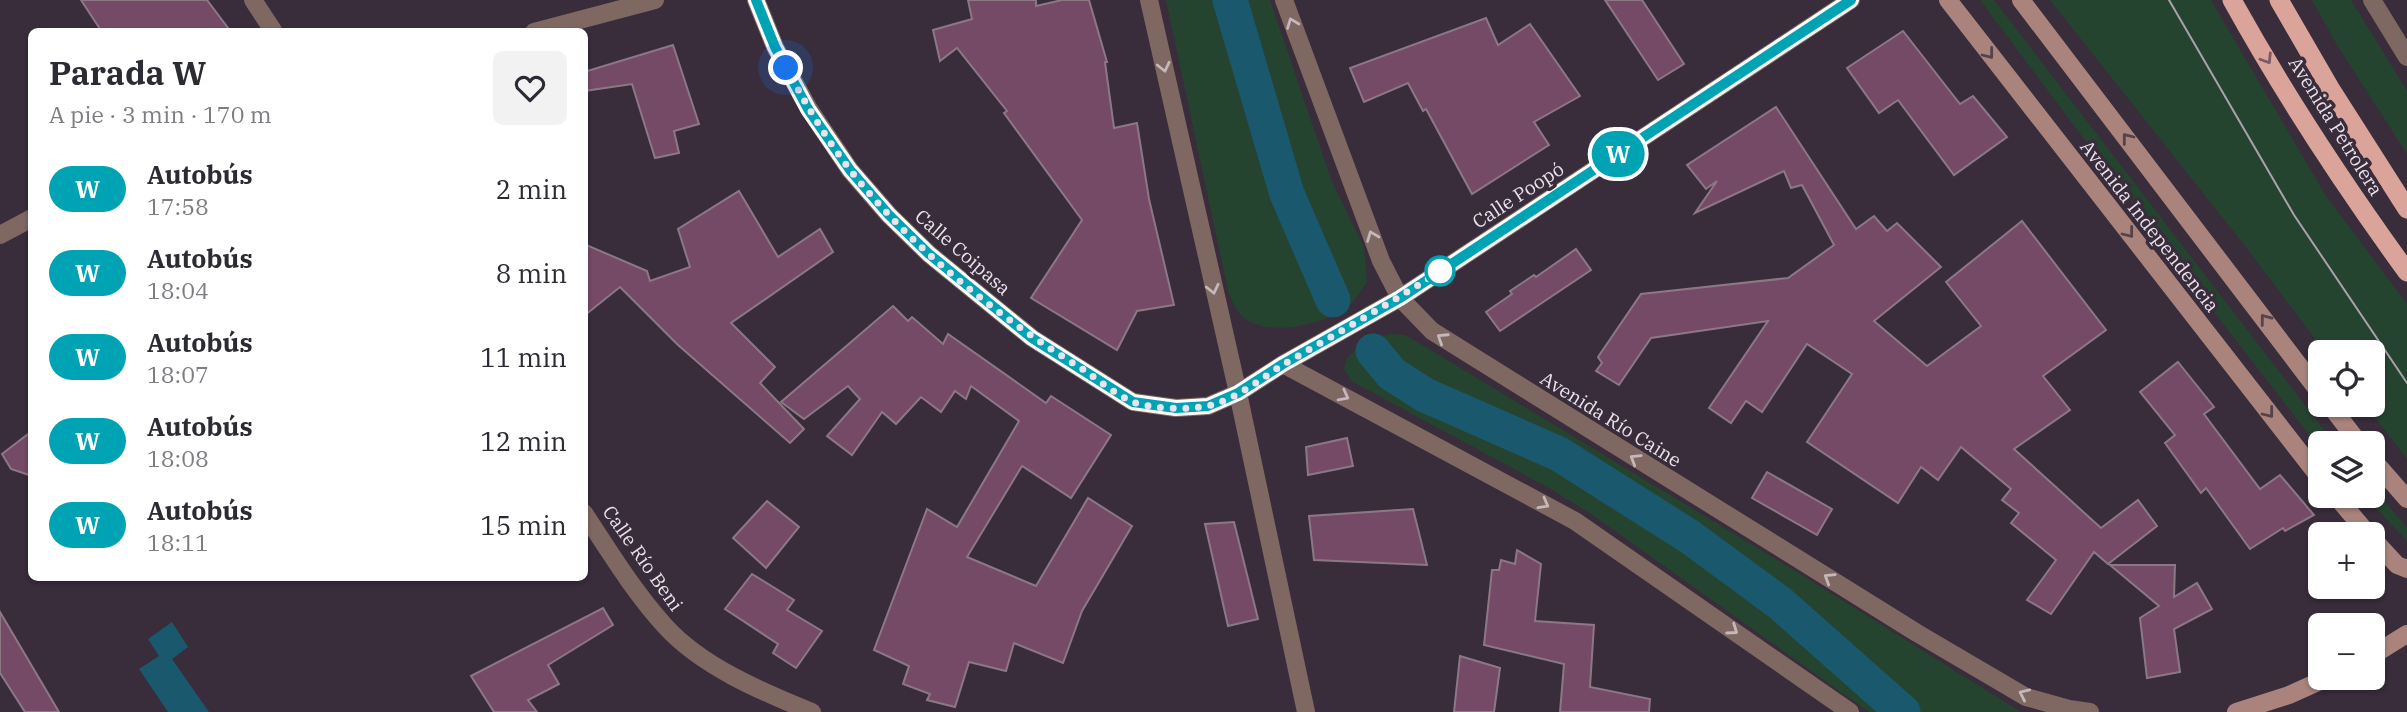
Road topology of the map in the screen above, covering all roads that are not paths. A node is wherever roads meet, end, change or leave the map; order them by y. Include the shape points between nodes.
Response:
1 (253, 0) edge
2 (655, 0) edge
3 (756, 0) edge
4 (1149, 0) edge
5 (1284, 0) edge
6 (1851, 0) edge
7 (1948, 0) edge
8 (2021, 0) edge
9 (2232, 0) edge
10 (2279, 0) edge
11 (2372, 0) edge
12 (271, 28) edge
13 (549, 28) edge
14 (2407, 57) edge
15 (2407, 209) edge
16 (28, 220) edge
17 (0, 235) edge
18 (2407, 272) edge
19 (1400, 298) junction
20 (1283, 364) junction
21 (2308, 377) edge
22 (1238, 393) junction
23 (2339, 417) edge
24 (2350, 431) edge
25 (2308, 463) edge
26 (2385, 474) edge
27 (2407, 499) edge
28 (2346, 508) edge
29 (588, 519) edge
30 (2358, 522) edge
31 (2385, 552) edge
32 (2407, 569) edge
33 (2407, 634) edge
34 (2385, 648) edge
35 (2308, 686) edge
36 (812, 712) edge
37 (1306, 712) edge
38 (1850, 712) edge
39 (2090, 712) edge
40 (2235, 712) edge

1 - 12 street
2 - 13 street
3 - 22 street, Calle Coipasa via 808,109 850,170 929,254 1032,338 1133,402 1198,407
4 -> 22 street
19 -> 5 street, Avenida Río Caine via 1377,249
6 - 19 street, Calle Poopó
7 -> 25 main road, Avenida Independencia
21 -> 8 main road, Avenida Independencia
9 -> 18 highway, Avenida Petrolera via 2357,202
10 - 15 highway, Avenida Petrolera
11 - 14 street
16 - 17 street
19 - 20 street, Calle Poopó
39 -> 19 street, Avenida Río Caine via 2026,697 1917,633 1465,353 1432,331
20 - 22 street, Calle Poopó
20 -> 38 street via 1575,521
22 - 37 street
23 - 24 main road
26 - 27 main road
28 - 30 main road
29 - 36 street, Calle Río Beni via 666,628 711,664
31 - 32 main road
33 - 34 main road
35 - 40 main road

